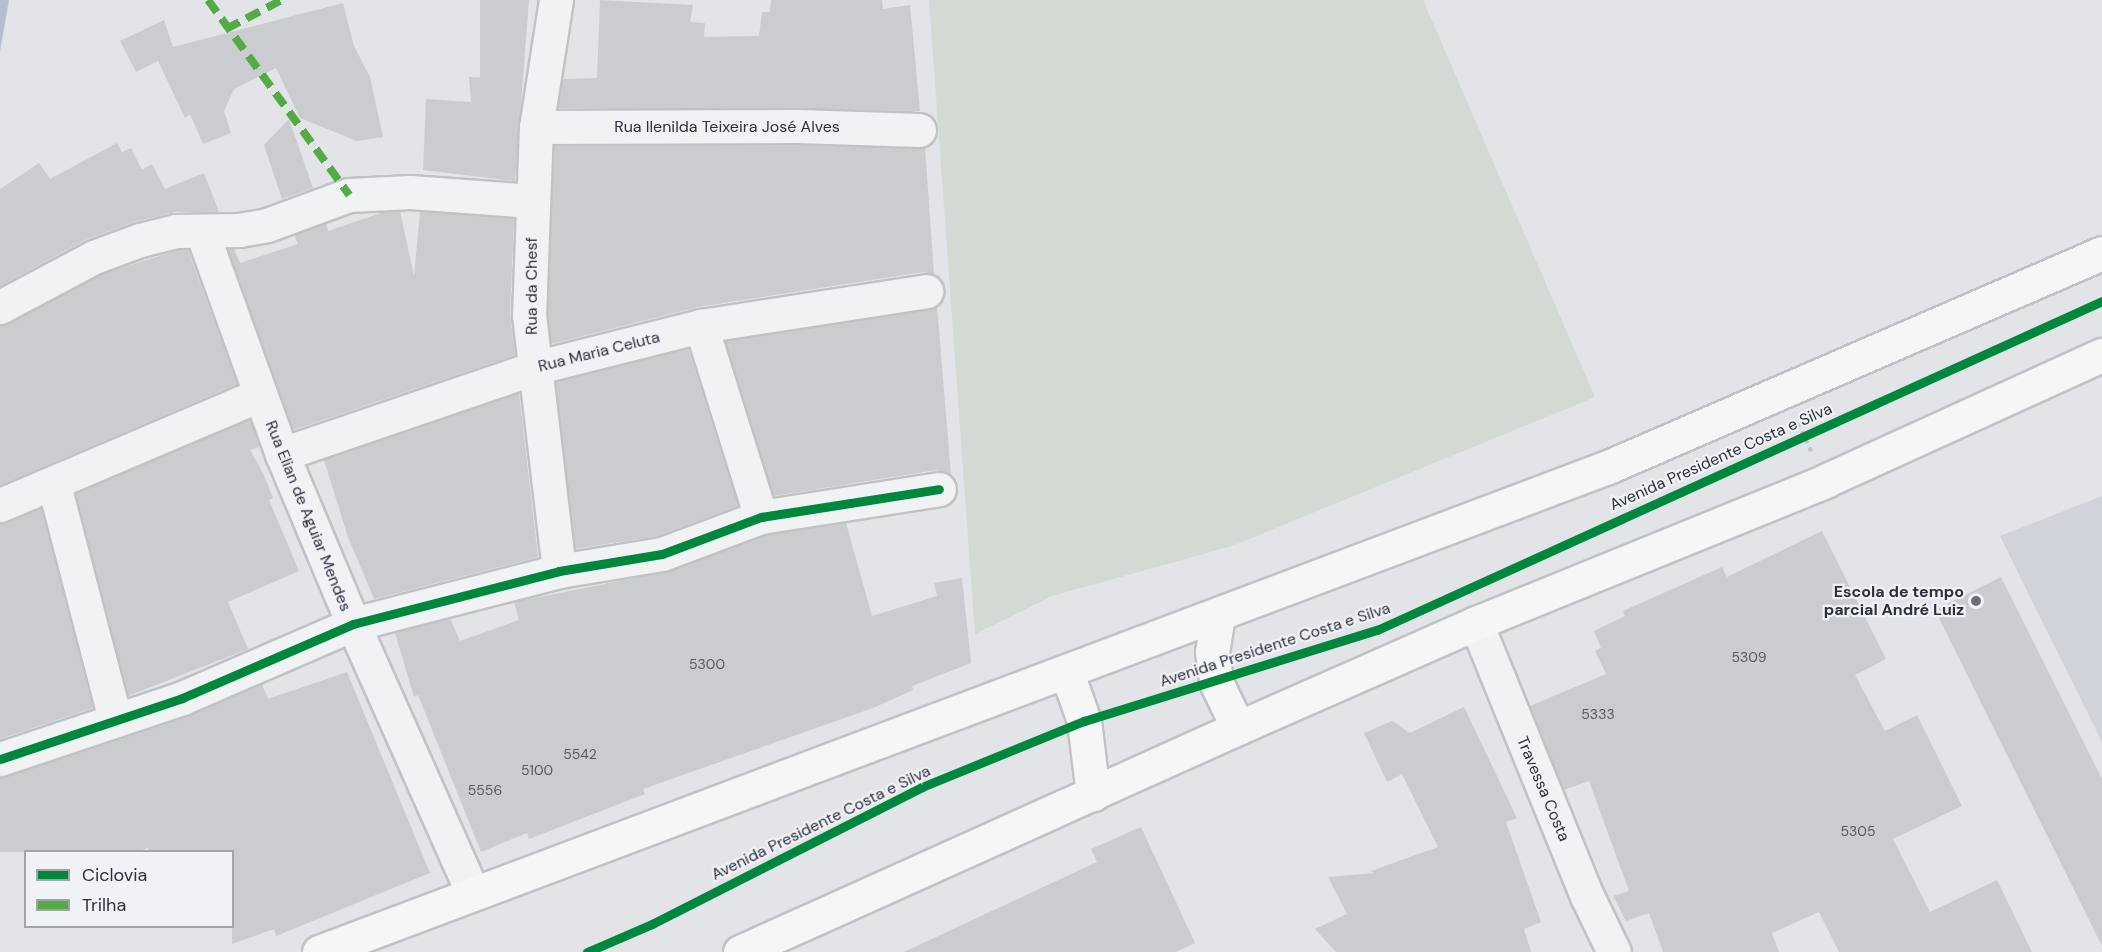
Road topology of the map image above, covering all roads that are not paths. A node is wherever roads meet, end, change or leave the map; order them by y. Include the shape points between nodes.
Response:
1 (556, 0) edge
2 (536, 127) junction
3 (919, 130) dead end
4 (533, 201) junction
5 (202, 232) junction
6 (2102, 253) edge
7 (926, 291) dead end
8 (0, 306) edge
9 (701, 326) junction
10 (2102, 355) edge
11 (534, 368) junction
12 (259, 395) junction
13 (282, 453) junction
14 (54, 485) junction
15 (939, 489) dead end
16 (0, 505) edge
17 (761, 517) junction
18 (559, 571) junction
19 (1218, 615) junction
20 (1476, 623) junction
21 (353, 624) junction
22 (1066, 673) junction
23 (115, 720) junction
24 (1238, 728) junction
25 (0, 759) edge
26 (1093, 794) junction
27 (473, 893) junction
28 (319, 952) edge
29 (740, 952) edge
30 (1614, 952) edge

1 - 2 street, Rua da Chesf
2 - 3 street, Rua Ilenilda Teixeira José Alves via 798,126
2 - 4 street, Rua da Chesf
4 - 5 street via 410,192 349,195 267,225
4 - 11 street, Rua da Chesf via 529,315
5 - 8 street via 176,231 140,240 94,257
5 - 12 street, Rua Elian de Aguiar Mendes
6 - 19 main road, Avenida Presidente Costa e Silva via 1608,467
7 - 9 street, Rua Maria Celuta
9 - 11 street, Rua Maria Celuta
9 - 17 street
10 - 20 main road via 1825,481
11 - 13 street, Rua Maria Celuta
11 - 18 street, Rua da Chesf
12 - 13 street, Rua Elian de Aguiar Mendes
12 - 14 street
13 - 21 street, Rua Elian de Aguiar Mendes
14 - 16 street
14 - 23 street
15 - 17 street
17 - 18 street via 662,554
18 - 21 street
19 - 22 main road, Avenida Presidente Costa e Silva
19 - 24 main road via 1212,652 1216,682
20 - 24 main road
20 - 30 street, Travessa Costa via 1587,896
21 - 23 street via 182,698
21 - 27 street, Rua Elian de Aguiar Mendes
22 - 26 main road via 1084,722
22 - 27 main road, Avenida Presidente Costa e Silva
23 - 25 street
24 - 26 main road
26 - 29 main road
27 - 28 main road, Avenida Presidente Costa e Silva

